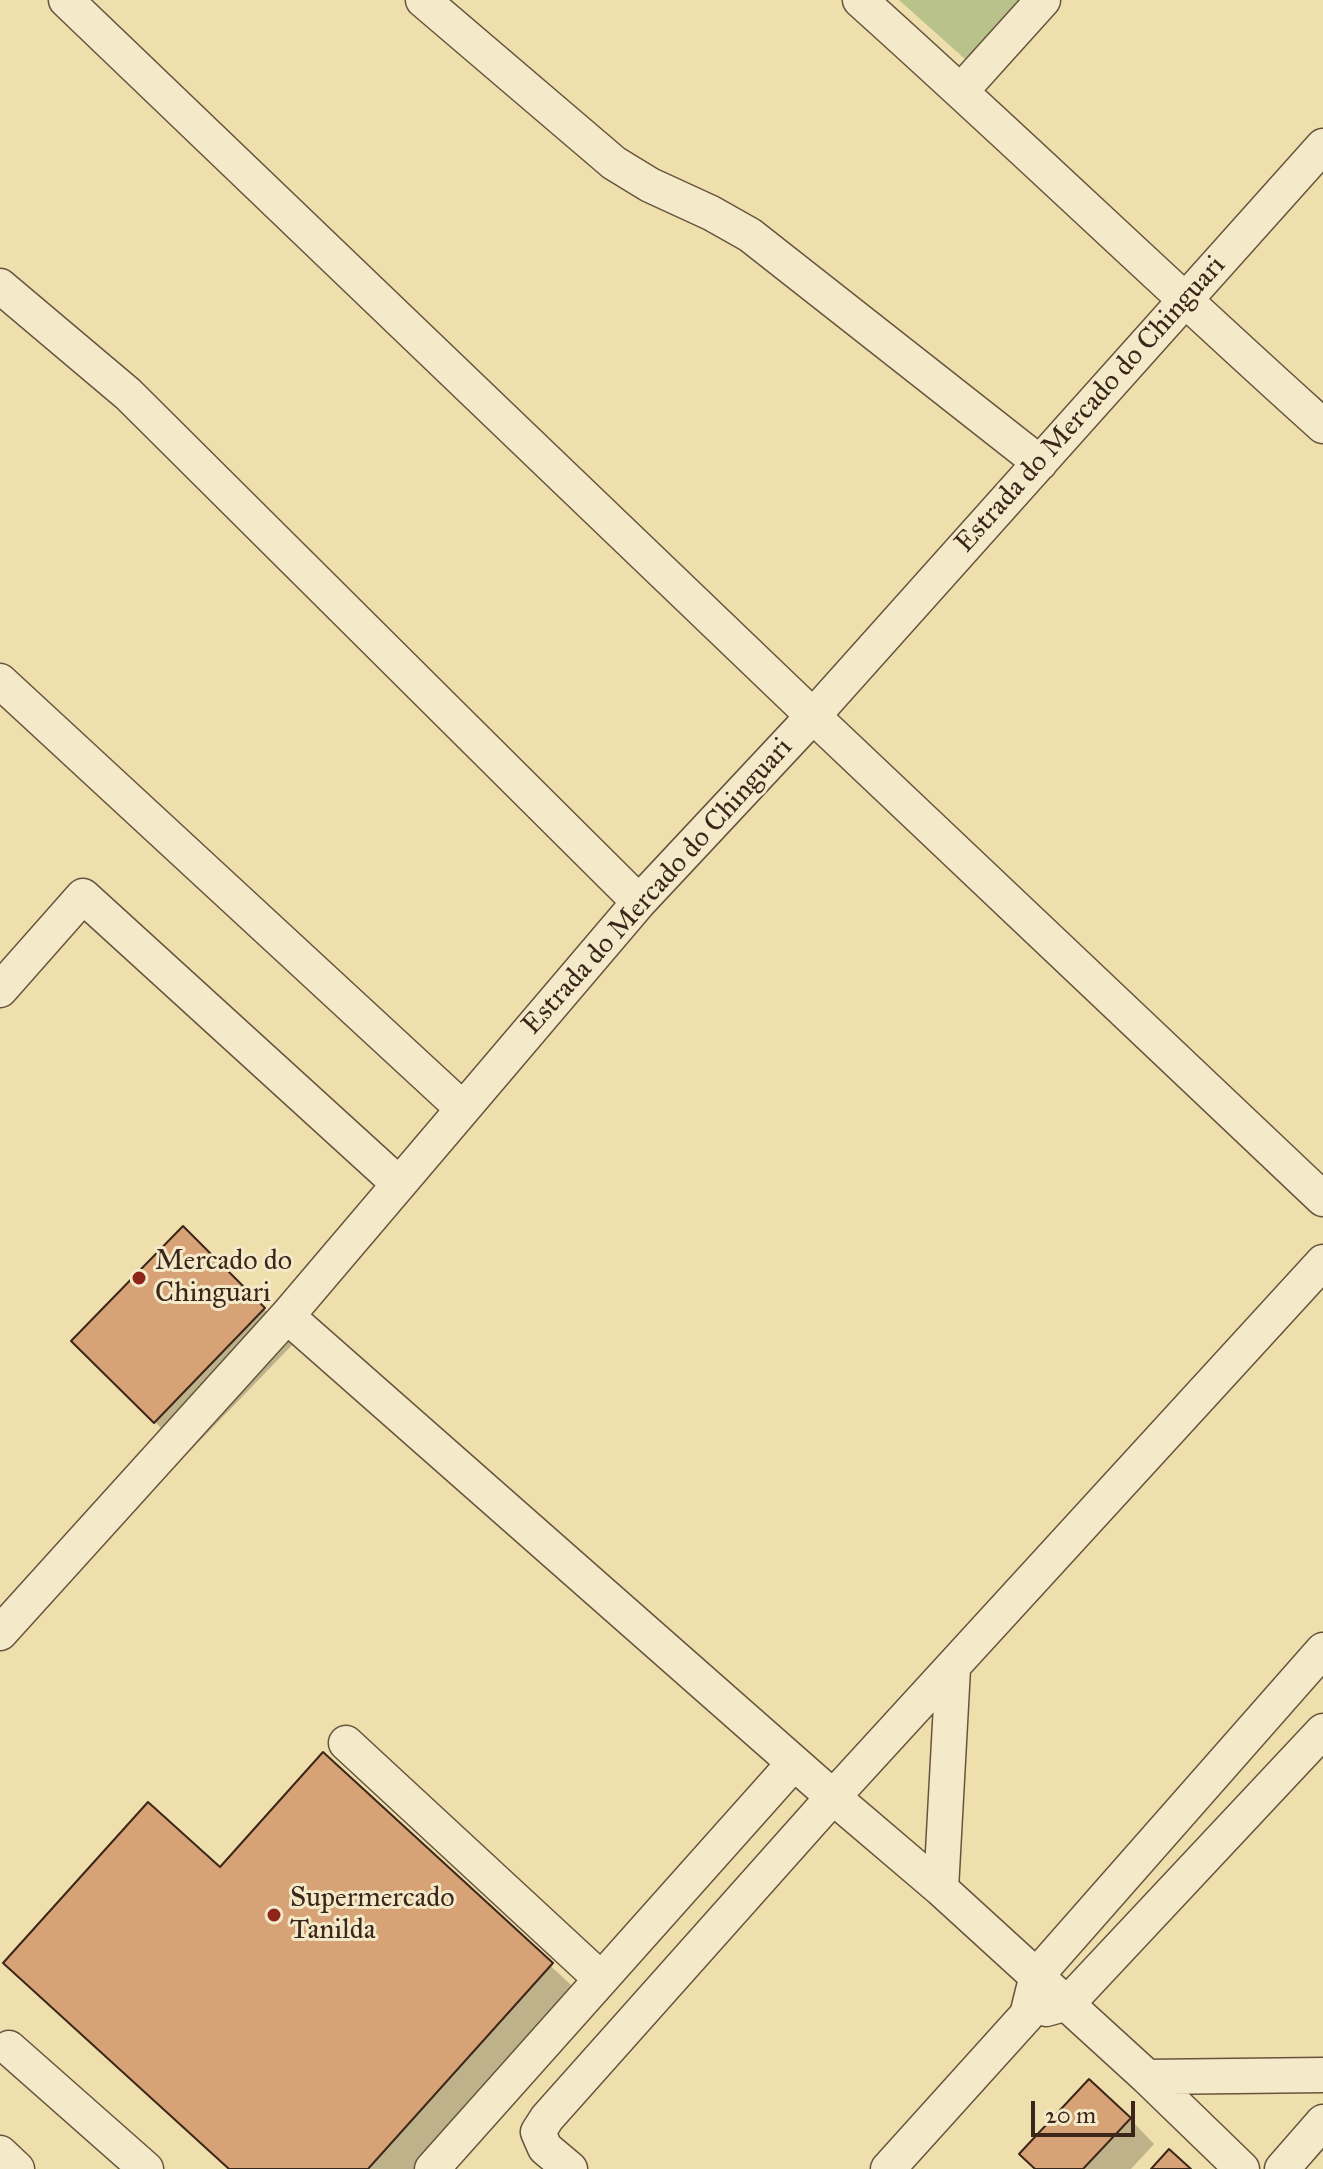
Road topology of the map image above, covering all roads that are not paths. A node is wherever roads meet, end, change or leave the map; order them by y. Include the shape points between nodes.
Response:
1 (66, 0) edge
2 (423, 0) edge
3 (860, 0) edge
4 (1043, 0) edge
5 (961, 91) junction
6 (1323, 146) edge
7 (0, 286) edge
8 (1184, 301) junction
9 (1323, 426) edge
10 (1040, 463) junction
11 (0, 681) edge
12 (813, 716) junction
13 (639, 902) junction
14 (0, 990) edge
15 (462, 1108) junction
16 (399, 1184) junction
17 (1323, 1199) edge
18 (1323, 1262) edge
19 (287, 1316) junction
20 (0, 1633) edge
21 (1323, 1650) edge
22 (953, 1668) junction
23 (1323, 1731) edge
24 (346, 1743) dead end
25 (794, 1763) junction
26 (833, 1797) junction
27 (941, 1889) junction
28 (1037, 1975) junction
29 (601, 1979) junction
30 (1068, 2003) junction
31 (1027, 2015) junction
32 (9, 2048) dead end
33 (1323, 2075) edge
34 (1147, 2077) junction
35 (1323, 2122) edge
36 (0, 2153) edge
37 (17, 2169) edge
38 (146, 2169) edge
39 (432, 2169) edge
40 (570, 2169) edge
41 (888, 2169) edge
42 (1242, 2169) edge
43 (1282, 2169) edge

1 - 12 street
2 - 10 street via 614,163 750,235
3 - 5 street
4 - 5 street
5 - 8 street
6 - 8 street, Estrada do Mercado do Chinguari
7 - 13 street via 128,394
8 - 9 street
8 - 10 street, Estrada do Mercado do Chinguari
10 - 12 street, Estrada do Mercado do Chinguari
11 - 15 street
12 - 13 street, Estrada do Mercado do Chinguari
12 - 17 street
13 - 15 street, Estrada do Mercado do Chinguari
14 - 16 street via 83,896
15 - 16 street, Estrada do Mercado do Chinguari
16 - 19 street, Estrada do Mercado do Chinguari
18 - 22 street
19 - 20 street, Estrada do Mercado do Chinguari
19 - 25 street
21 - 28 street
22 - 26 street
22 - 27 street
23 - 30 street
24 - 29 street
25 - 26 street
25 - 29 street
26 - 27 street
26 - 40 street via 547,2118 538,2132 545,2148
27 - 28 street
28 - 30 street
28 - 31 street
29 - 39 street
30 - 31 street
30 - 34 street
31 - 41 street
32 - 38 street
33 - 34 street
34 - 42 street
35 - 43 street
36 - 37 street

